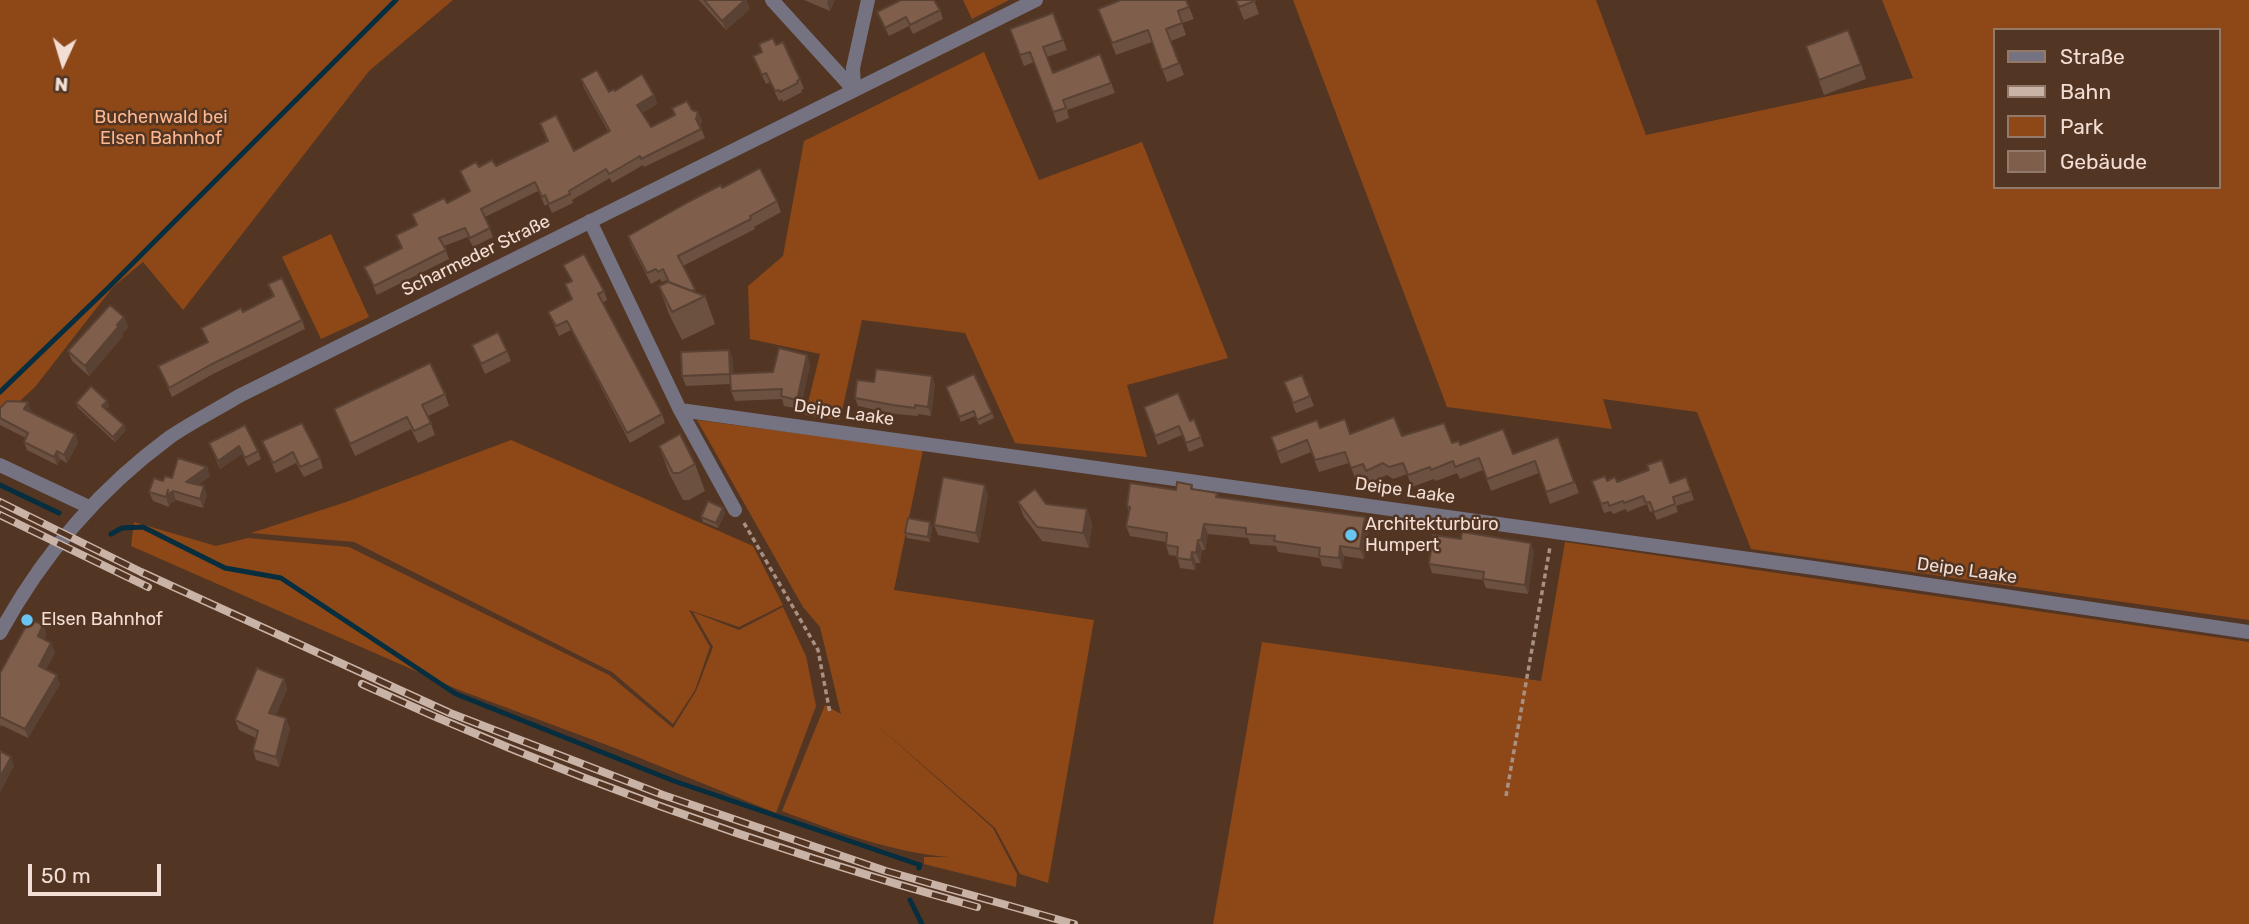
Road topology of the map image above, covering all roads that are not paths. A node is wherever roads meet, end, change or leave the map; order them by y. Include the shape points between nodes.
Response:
1 (772, 0) edge
2 (867, 0) edge
3 (1036, 0) edge
4 (854, 90) junction
5 (590, 221) junction
6 (680, 410) junction
7 (0, 465) edge
8 (89, 507) junction
9 (735, 510) road end
10 (2249, 632) edge
11 (0, 633) edge

1 - 4 street
2 - 4 street via 853,68
3 - 4 street, Scharmeder Straße
4 - 5 street, Scharmeder Straße
5 - 6 street
5 - 8 street, Scharmeder Straße via 239,396 172,436
6 - 9 street
6 - 10 street, Deipe Laake
7 - 8 street
8 - 11 street, Scharmeder Straße via 46,558

